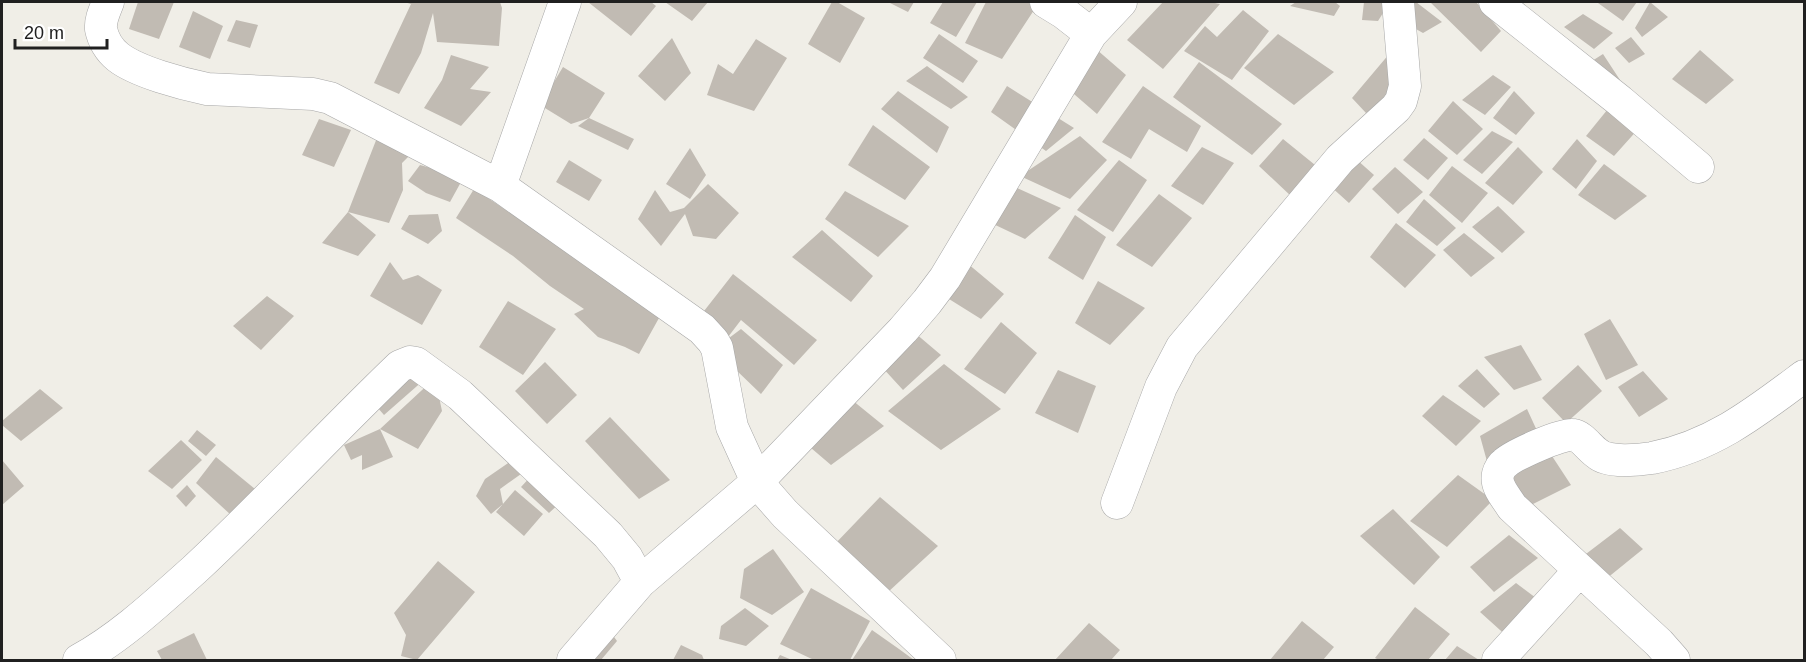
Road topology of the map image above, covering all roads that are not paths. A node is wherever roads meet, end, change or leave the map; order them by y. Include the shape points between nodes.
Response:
1 (108, 2) edge
2 (565, 2) edge
3 (1046, 2) edge
4 (1121, 2) edge
5 (1398, 2) edge
6 (1496, 2) edge
7 (1091, 34) junction
8 (1698, 167) dead end
9 (500, 186) junction
10 (1804, 376) edge
11 (757, 482) junction
12 (1117, 503) dead end
13 (1580, 571) junction
14 (640, 582) junction
15 (79, 660) edge
16 (573, 660) edge
17 (940, 660) edge
18 (1498, 660) edge
19 (1674, 660) edge

1 - 9 street via 101,21 104,38 114,53 134,66 207,89 321,95
2 - 9 street
3 - 7 street
4 - 7 street
5 - 12 street via 1405,86 1401,101 1340,159 1182,347 1161,387
6 - 8 street
7 - 11 street via 945,278 903,330
9 - 11 street via 709,335 721,360 732,427
10 - 13 street via 1729,429 1651,458 1601,457 1576,435 1565,435 1506,462 1497,483 1512,507
11 - 14 street
11 - 17 street via 785,514
13 - 18 street
13 - 19 street
14 - 15 street via 627,558 592,519 460,395 410,362 399,366 159,602 100,649
14 - 16 street

